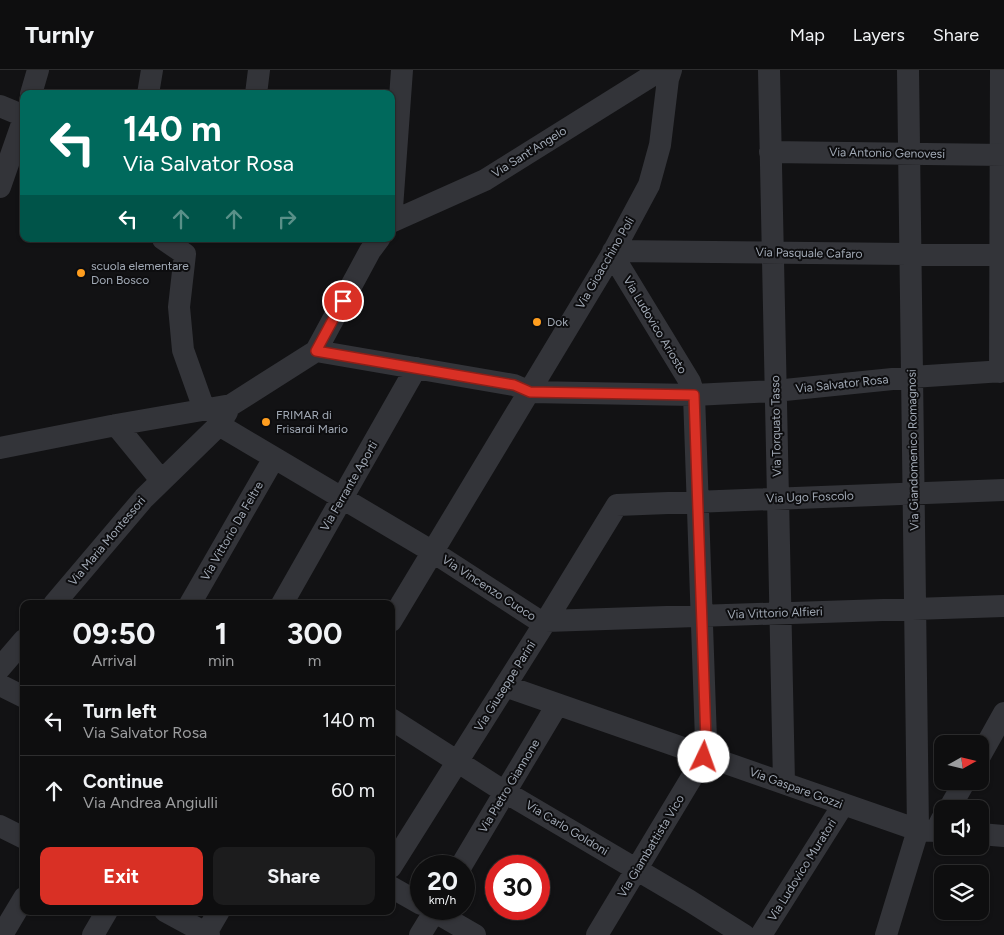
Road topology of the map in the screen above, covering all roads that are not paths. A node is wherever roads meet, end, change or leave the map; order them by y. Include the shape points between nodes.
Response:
1 (38, 70) edge
2 (152, 70) edge
3 (259, 70) edge
4 (402, 70) edge
5 (661, 70) edge
6 (672, 70) edge
7 (769, 70) edge
8 (908, 70) edge
9 (1001, 70) edge
10 (32, 90) edge
11 (149, 90) edge
12 (256, 90) edge
13 (0, 106) edge
14 (20, 115) edge
15 (20, 129) edge
16 (770, 152) junction
17 (909, 154) junction
18 (1003, 155) edge
19 (395, 167) edge
20 (0, 187) edge
21 (395, 220) edge
22 (167, 242) edge
23 (377, 242) edge
24 (613, 252) junction
25 (772, 253) junction
26 (1002, 254) edge
27 (911, 255) junction
28 (316, 351) junction
29 (416, 368) junction
30 (1002, 372) edge
31 (912, 377) junction
32 (775, 391) junction
33 (530, 392) junction
34 (694, 395) junction
35 (212, 417) junction
36 (116, 425) junction
37 (2, 442) edge
38 (274, 458) junction
39 (161, 480) junction
40 (1004, 490) edge
41 (914, 492) junction
42 (342, 498) junction
43 (778, 498) junction
44 (698, 502) junction
45 (617, 504) joint
46 (433, 552) junction
47 (57, 600) edge
48 (192, 600) edge
49 (284, 600) edge
50 (1004, 606) edge
51 (915, 609) junction
52 (780, 613) junction
53 (395, 614) edge
54 (702, 616) junction
55 (545, 622) junction
56 (20, 645) edge
57 (0, 668) edge
58 (0, 685) edge
59 (505, 686) junction
60 (20, 695) edge
61 (557, 705) junction
62 (1004, 713) edge
63 (395, 721) edge
64 (989, 740) edge
65 (704, 757) junction
66 (458, 760) junction
67 (784, 783) junction
68 (505, 792) junction
69 (843, 805) junction
70 (934, 817) edge
71 (0, 826) edge
72 (934, 828) edge
73 (934, 830) edge
74 (989, 835) edge
75 (20, 836) edge
76 (1004, 836) edge
77 (468, 855) edge
78 (395, 861) edge
79 (637, 870) junction
80 (395, 889) edge
81 (410, 897) edge
82 (20, 905) edge
83 (105, 915) edge
84 (172, 915) edge
85 (217, 915) edge
86 (426, 920) edge
87 (450, 920) edge
88 (207, 934) edge
89 (2, 935) edge
90 (93, 935) edge
91 (420, 935) edge
92 (474, 935) edge
93 (597, 935) edge
94 (744, 935) edge
95 (761, 935) edge
96 (886, 935) edge

1 - 10 street
2 - 11 street
3 - 12 street
4 - 19 street
5 - 21 street, Via Sant'Angelo via 485,180
6 - 24 street, Via Gioacchino Poli via 668,79 660,146 649,184
7 - 16 street, Via Torquato Tasso
8 - 17 street, Via Giandomenico Romagnosi
9 - 18 street
13 - 14 street
15 - 20 street
16 - 17 street, Via Antonio Genovesi
16 - 25 street, Via Torquato Tasso
17 - 18 street, Via Antonio Genovesi
17 - 27 street, Via Giandomenico Romagnosi
18 - 26 street
22 - 35 street via 184,254 179,307 183,350
23 - 28 street
24 - 25 street, Via Pasquale Cafaro
24 - 33 street, Via Gioacchino Poli
24 - 34 street, Via Ludovico Ariosto via 690,382
25 - 27 street, Via Pasquale Cafaro
25 - 32 street, Via Torquato Tasso
26 - 27 street, Via Pasquale Cafaro
26 - 30 street
27 - 31 street, Via Giandomenico Romagnosi
28 - 29 street, Via Salvator Rosa
28 - 35 street, Via Maria Montessori
29 - 33 street, Via Salvator Rosa via 514,385
29 - 42 street, Via Ferrante Aporti
30 - 31 street, Via Salvator Rosa
31 - 32 street, Via Salvator Rosa
31 - 41 street, Via Giandomenico Romagnosi
32 - 34 street, Via Salvator Rosa
32 - 43 street, Via Torquato Tasso
33 - 34 street, Via Salvator Rosa
33 - 46 street, Via Gioacchino Poli
34 - 44 street, Via Ludovico Ariosto
35 - 36 street
35 - 38 street, Via Vincenzo Cuoco
35 - 39 street, Via Maria Montessori
36 - 37 street
36 - 39 street
38 - 42 street, Via Vincenzo Cuoco
38 - 48 street, Via Vittorio Da Feltre
39 - 47 street, Via Maria Montessori
40 - 41 street, Via Ugo Foscolo
41 - 43 street, Via Ugo Foscolo
41 - 51 street, Via Giandomenico Romagnosi
42 - 46 street, Via Vincenzo Cuoco
42 - 49 street, Via Ferrante Aporti
43 - 44 street, Via Ugo Foscolo
43 - 52 street, Via Torquato Tasso
44 - 45 street, Via Ugo Foscolo
44 - 54 street, Via Ludovico Ariosto
45 - 55 street, Via Giuseppe Parini
46 - 53 street, Via Gioacchino Poli
46 - 55 street, Via Vincenzo Cuoco
50 - 51 street, Via Vittorio Alfieri
51 - 52 street, Via Vittorio Alfieri
51 - 70 street, Via Giandomenico Romagnosi
52 - 54 street, Via Vittorio Alfieri
52 - 67 street, Via Torquato Tasso
54 - 55 street, Via Vittorio Alfieri
54 - 65 street, Via Ludovico Ariosto
55 - 59 street, Via Giuseppe Parini
56 - 57 street
58 - 60 street
59 - 61 street, Via Gaspare Gozzi
59 - 66 street, Via Giuseppe Parini
61 - 65 street, Via Gaspare Gozzi
61 - 68 street, Via Pietro Giannone
62 - 64 street
63 - 66 street, Via Carlo Goldoni
65 - 67 street, Via Gaspare Gozzi
65 - 79 street, Via Giambattista Vico
66 - 68 street, Via Carlo Goldoni
66 - 78 street, Via Giuseppe Parini
67 - 69 street, Via Gaspare Gozzi
68 - 77 street, Via Pietro Giannone
68 - 79 street, Via Carlo Goldoni
69 - 72 street, Via Gaspare Gozzi
69 - 95 street, Via Ludovico Muratori
71 - 75 street
73 - 96 street, Via Giandomenico Romagnosi
74 - 76 street
79 - 93 street, Via Giambattista Vico
79 - 94 street, Via Carlo Goldoni
80 - 81 street
82 - 89 street
83 - 90 street
84 - 88 street
85 - 88 street
86 - 91 street
87 - 92 street

